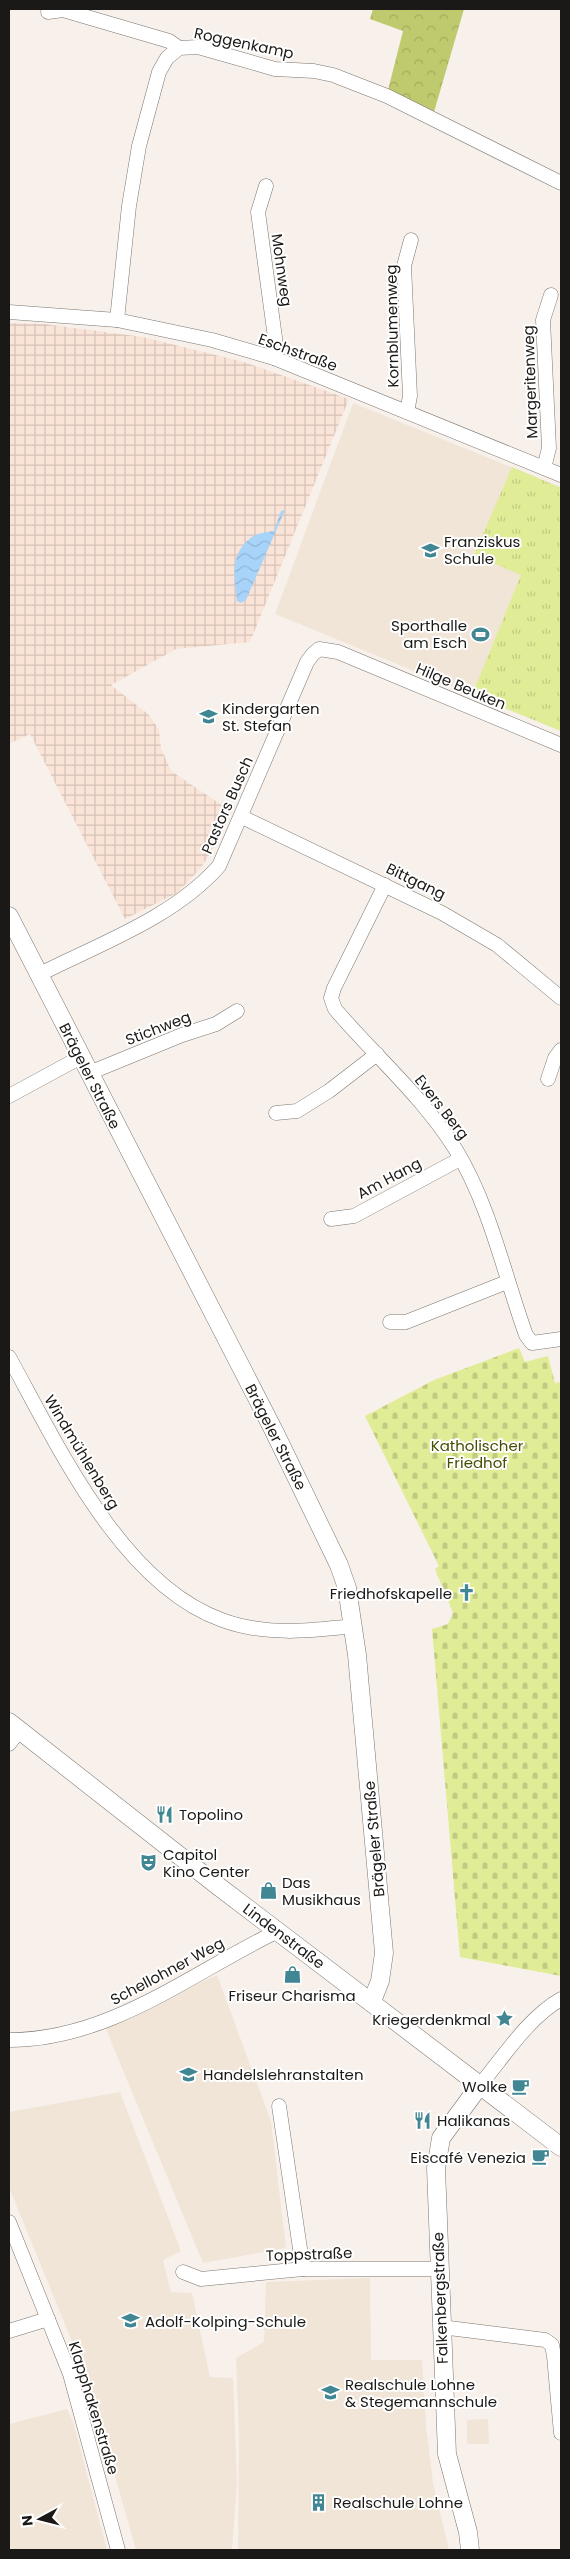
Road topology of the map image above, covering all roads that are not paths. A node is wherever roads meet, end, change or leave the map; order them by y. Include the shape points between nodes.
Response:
1 (48, 12) dead end
2 (179, 48) junction
3 (561, 183) edge
4 (266, 186) dead end
5 (411, 240) dead end
6 (552, 295) dead end
7 (9, 312) edge
8 (118, 320) junction
9 (274, 358) junction
10 (407, 412) junction
11 (544, 468) junction
12 (561, 475) edge
13 (320, 650) joint
14 (561, 745) edge
15 (242, 817) junction
16 (385, 884) junction
17 (9, 916) edge
18 (38, 975) junction
19 (561, 998) edge
20 (237, 1011) dead end
21 (561, 1050) edge
22 (377, 1054) junction
23 (81, 1057) junction
24 (89, 1073) junction
25 (548, 1079) dead end
26 (9, 1096) edge
27 (276, 1113) dead end
28 (460, 1159) junction
29 (331, 1219) dead end
30 (507, 1282) junction
31 (390, 1322) dead end
32 (561, 1339) edge
33 (9, 1357) edge
34 (353, 1626) junction
35 (12, 1732) edge
36 (278, 1931) junction
37 (561, 1999) edge
38 (372, 2002) junction
39 (9, 2040) edge
40 (480, 2085) junction
41 (279, 2106) dead end
42 (561, 2147) edge
43 (9, 2222) edge
44 (438, 2269) junction
45 (302, 2270) junction
46 (183, 2272) dead end
47 (48, 2319) junction
48 (441, 2327) junction
49 (9, 2331) edge
50 (561, 2432) edge
51 (118, 2550) edge
52 (470, 2550) edge

1 - 2 street via 63,10 169,42
2 - 3 street, Roggenkamp via 198,47 275,69 332,75 387,96
2 - 8 street, Roggenkamp via 167,58 159,72 139,146 129,206
4 - 9 street, Mohnweg via 258,212 276,345
5 - 10 street, Kornblumenweg via 404,266 410,396
6 - 11 street, Margeritenweg via 543,320 549,448
7 - 8 street, Eschstraße
8 - 9 street, Eschstraße via 212,340
9 - 10 street, Eschstraße
10 - 11 street, Eschstraße
11 - 12 street, Eschstraße
13 - 14 street, Hilge Beuken via 338,652
13 - 15 street, Pastors Busch via 307,662
15 - 16 street, Bittgang
15 - 18 street, Pastors Busch via 219,866 180,903
16 - 19 street, Bittgang via 442,912 497,945
16 - 22 street, Evers Berg via 331,998 335,1008
17 - 18 street, Brägeler Straße
18 - 23 street, Brägeler Straße
20 - 24 street, Stichweg via 216,1024
21 - 25 street
22 - 27 street via 297,1111
22 - 28 street, Evers Berg via 424,1106
23 - 24 street, Brägeler Straße
23 - 26 street
24 - 34 street, Brägeler Straße via 334,1553 347,1588
28 - 29 street, Am Hang via 354,1216
28 - 30 street, Evers Berg via 484,1211
30 - 31 street via 406,1322
30 - 32 street, Evers Berg via 532,1343
33 - 34 street, Windmühlenberg via 74,1475 101,1516 130,1552 188,1604 221,1620 255,1629 298,1632
34 - 38 street, Brägeler Straße via 384,1953 380,1981
35 - 36 street, Lindenstraße
36 - 38 street, Lindenstraße
36 - 39 street, Schellohner Weg via 135,2009 78,2031
37 - 40 street via 547,2007 528,2027
38 - 40 street, Lindenstraße
40 - 42 street, Lindenstraße
40 - 44 street, Falkenbergstraße via 441,2138 438,2149
41 - 45 street
43 - 47 street, Klapphakenstraße
44 - 45 street, Toppstraße
44 - 48 street, Falkenbergstraße
45 - 46 street, Toppstraße via 201,2279
47 - 49 street
47 - 51 street, Klapphakenstraße via 70,2374
48 - 50 street via 546,2340 552,2345
48 - 52 street, Falkenbergstraße via 446,2454

